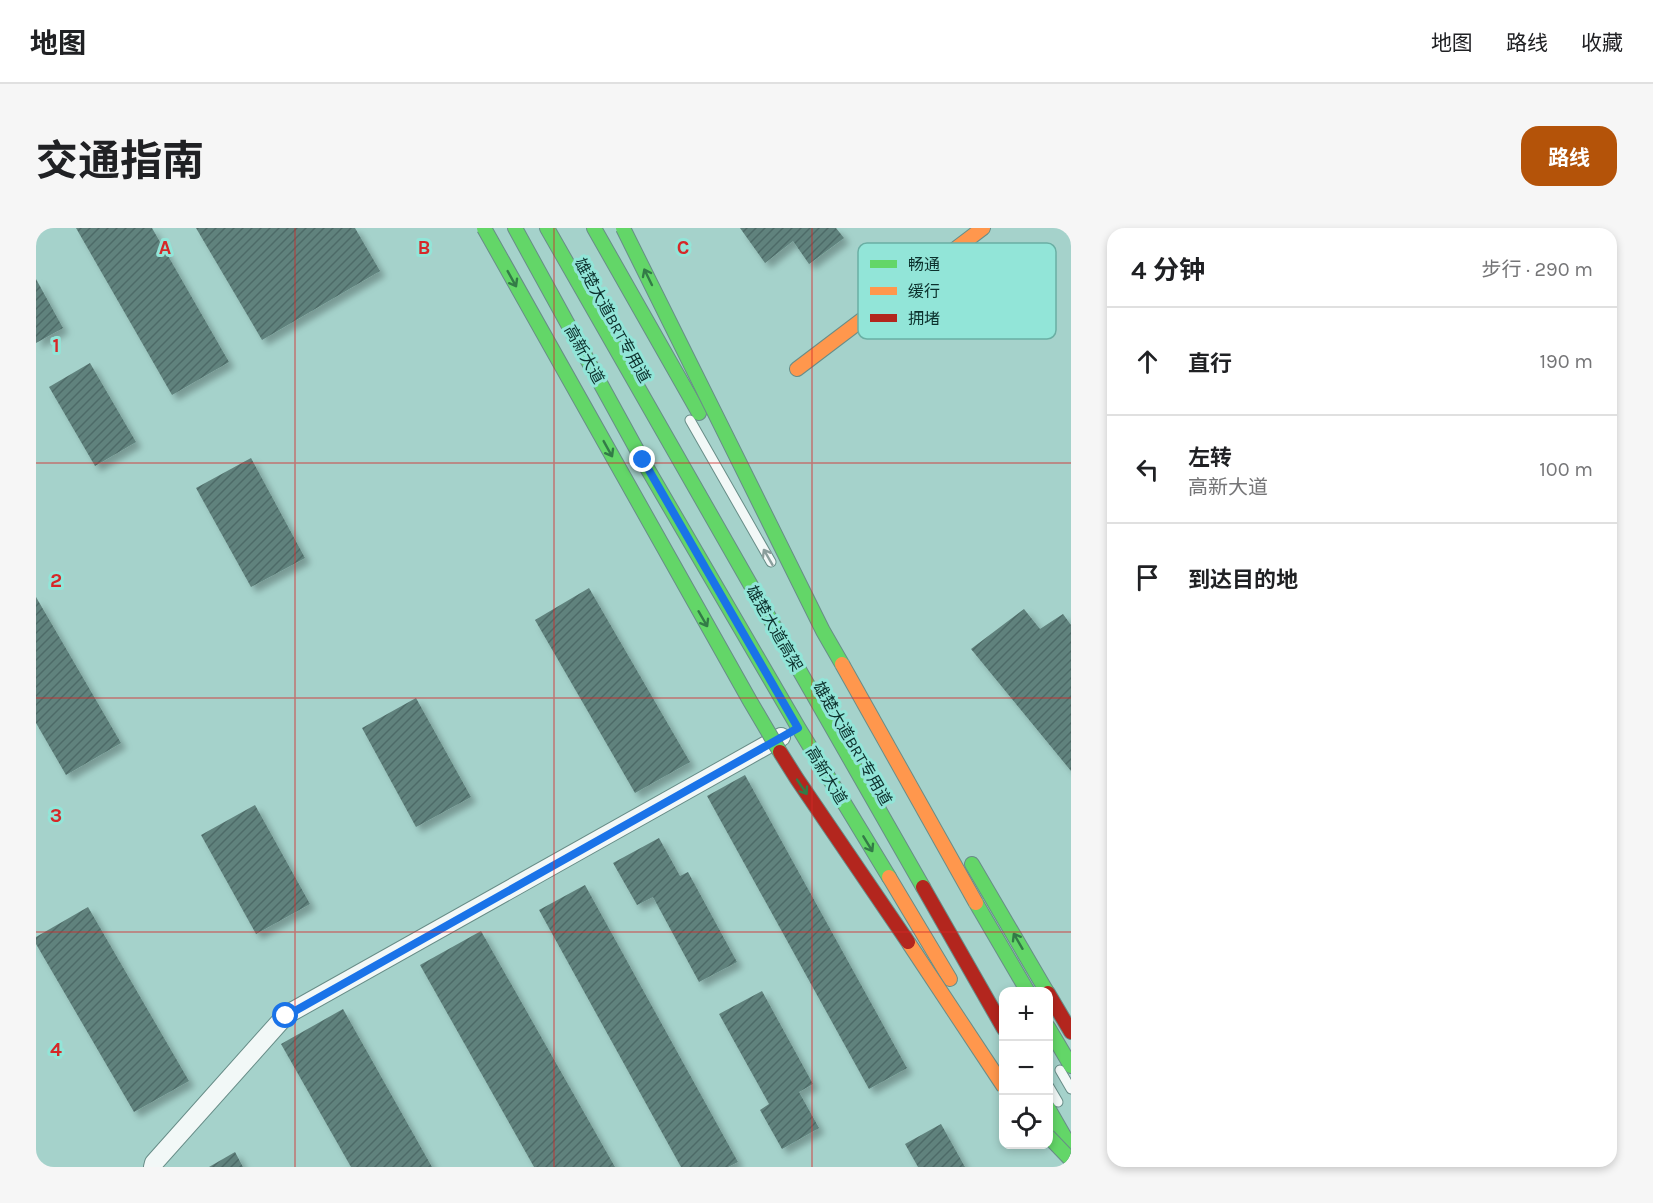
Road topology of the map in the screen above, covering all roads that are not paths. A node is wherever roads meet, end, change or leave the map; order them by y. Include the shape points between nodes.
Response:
1 (484, 228) edge
2 (515, 228) edge
3 (541, 228) edge
4 (547, 228) edge
5 (594, 228) edge
6 (606, 228) edge
7 (623, 228) edge
8 (983, 228) edge
9 (963, 243) edge
10 (858, 322) edge
11 (602, 326) junction
12 (796, 369) dead end
13 (683, 408) dead end
14 (778, 574) dead end
15 (823, 631) junction
16 (798, 728) junction
17 (910, 758) dead end
18 (964, 849) dead end
19 (950, 877) dead end
20 (980, 929) dead end
21 (1025, 987) edge
22 (1045, 987) edge
23 (1053, 1001) edge
24 (999, 1020) edge
25 (1071, 1032) edge
26 (1053, 1036) edge
27 (999, 1060) edge
28 (1056, 1063) dead end
29 (1071, 1066) edge
30 (999, 1080) edge
31 (1071, 1089) edge
32 (1053, 1095) edge
33 (1065, 1115) dead end
34 (1053, 1117) edge
35 (1053, 1141) edge
36 (1071, 1148) edge
37 (1052, 1149) edge
38 (1071, 1160) edge
39 (153, 1167) edge
40 (1063, 1167) edge

1 -> 30 main road, bridge via 797,780
2 - 16 main road, 高新大道
3 - 11 main road
4 - 11 main road, 雄楚大道高架
5 - 15 main road, bridge
6 - 17 main road
15 -> 7 main road, bridge
8 - 9 main road
10 - 12 main road
11 - 24 main road, 雄楚大道高架
14 -> 13 lane
15 - 21 main road, bridge
16 -> 27 main road, 高新大道
16 - 39 street via 286,1016
22 -> 18 main road
19 - 20 lane
23 - 25 main road
26 - 29 main road
28 - 31 lane
32 - 33 lane
34 - 36 main road
35 - 38 main road, bridge
37 - 40 main road

